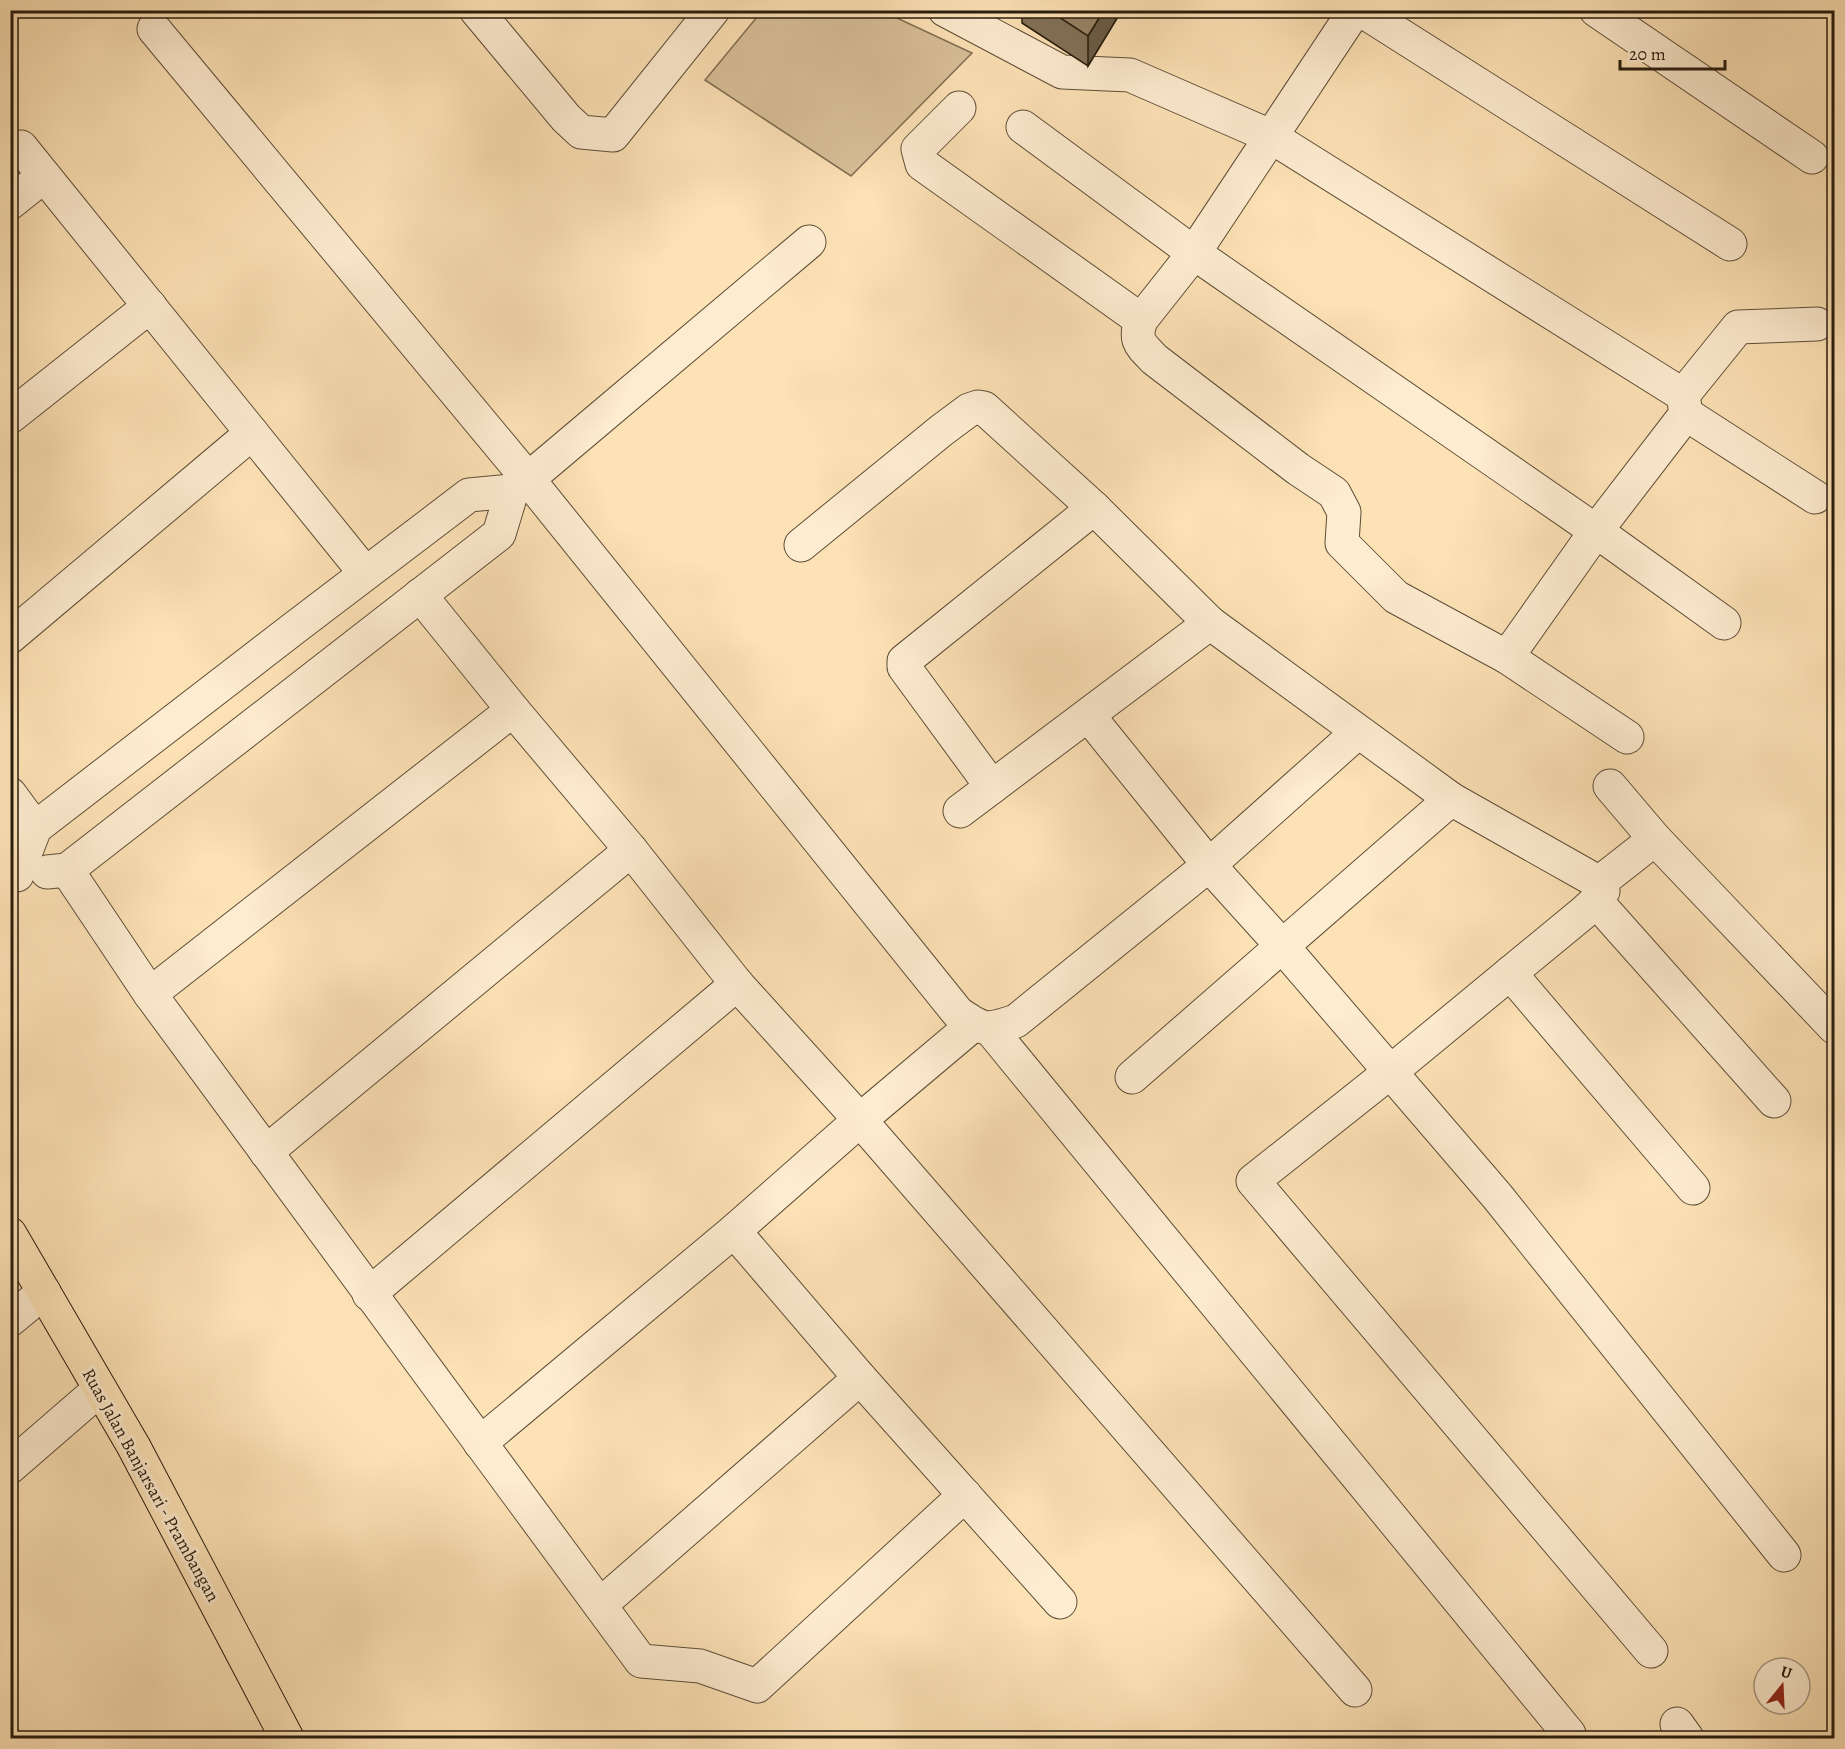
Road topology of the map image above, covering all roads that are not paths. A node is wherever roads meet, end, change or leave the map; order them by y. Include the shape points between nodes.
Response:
1 (476, 10) edge
2 (713, 10) edge
3 (1355, 10) edge
4 (1361, 10) edge
5 (1596, 10) edge
6 (955, 13) edge
7 (154, 29) dead end
8 (959, 108) dead end
9 (1023, 128) dead end
10 (1270, 136) junction
11 (21, 147) dead end
12 (1812, 157) dead end
13 (44, 176) junction
14 (10, 204) edge
15 (808, 242) dead end
16 (1730, 244) dead end
17 (1194, 253) junction
18 (150, 306) junction
19 (1141, 320) junction
20 (1817, 324) dead end
21 (1684, 405) junction
22 (10, 417) edge
23 (252, 433) junction
24 (520, 485) junction
25 (1815, 497) dead end
26 (1094, 508) junction
27 (1596, 531) junction
28 (801, 545) dead end
29 (365, 573) junction
30 (420, 595) junction
31 (1210, 623) junction
32 (1724, 623) dead end
33 (10, 637) edge
34 (272, 646) junction
35 (1507, 657) junction
36 (305, 684) junction
37 (513, 710) junction
38 (1088, 715) junction
39 (1358, 732) junction
40 (1627, 737) dead end
41 (1610, 786) dead end
42 (992, 788) junction
43 (10, 794) edge
44 (1451, 800) junction
45 (960, 811) dead end
46 (35, 828) junction
47 (1655, 839) junction
48 (631, 850) junction
49 (1209, 865) junction
50 (67, 870) junction
51 (14, 878) edge
52 (1598, 892) junction
53 (1283, 947) junction
54 (1510, 973) junction
55 (737, 984) junction
56 (150, 994) junction
57 (982, 1027) junction
58 (1834, 1027) edge
59 (1389, 1073) junction
60 (1132, 1077) dead end
61 (1774, 1101) dead end
62 (860, 1120) junction
63 (266, 1152) junction
64 (1693, 1188) dead end
65 (734, 1231) junction
66 (10, 1234) edge
67 (44, 1292) junction
68 (369, 1294) junction
69 (10, 1320) edge
70 (860, 1378) junction
71 (100, 1389) junction
72 (480, 1443) junction
73 (10, 1467) edge
74 (965, 1495) junction
75 (1784, 1555) dead end
76 (1060, 1602) dead end
77 (600, 1605) junction
78 (1651, 1651) dead end
79 (1355, 1690) dead end
80 (1569, 1734) dead end
81 (287, 1738) edge

1 - 2 street via 581,132 614,135
3 - 10 street
4 - 16 street
5 - 12 street
6 - 10 street via 1062,72 1130,75
7 - 24 street
8 - 19 street via 918,149 922,164
9 - 17 street
10 - 17 street
10 - 21 street
11 - 13 street
13 - 14 street
13 - 18 street
15 - 24 street
17 - 19 street
17 - 27 street
18 - 22 street
18 - 23 street
19 - 35 street via 1139,344 1154,359 1298,469 1335,492 1344,513 1342,543 1396,597
20 - 21 street via 1738,327
21 - 25 street
21 - 27 street
23 - 29 street
23 - 33 street
24 - 29 street via 469,495
24 - 30 street via 499,534
24 - 57 street via 958,1013
26 - 28 street via 984,408 978,407 942,430
26 - 31 street
26 - 42 street via 904,661 904,667
27 - 32 street
27 - 35 street
29 - 34 street
30 - 36 street
30 - 37 street
31 - 38 street
31 - 39 street
34 - 36 street
34 - 46 street
35 - 40 street
36 - 50 street
37 - 48 street
37 - 56 street
38 - 42 street
38 - 49 street
39 - 44 street
39 - 49 street
41 - 47 street
42 - 45 street
43 - 46 street
44 - 52 street
44 - 53 street
46 - 51 street
47 - 52 street
47 - 58 street
48 - 55 street
48 - 63 street
49 - 53 street
49 - 57 street via 1016,1021
50 - 51 street
50 - 56 street
52 - 54 street
52 - 61 street
53 - 59 street
53 - 60 street
54 - 59 street
54 - 64 street
55 - 62 street
55 - 68 street
56 - 63 street
57 - 62 street
57 - 80 street
59 - 75 street via 1497,1196
59 - 78 street via 1253,1181
62 - 65 street
62 - 79 street
63 - 68 street
65 - 70 street
65 - 72 street
66 - 67 main road, Ruas Jalan Banjarsari - Prambangan
67 - 69 street
67 - 71 main road, Ruas Jalan Banjarsari - Prambangan
68 - 72 street
70 - 74 street
70 - 77 street
71 - 73 street
71 - 81 main road, Ruas Jalan Banjarsari - Prambangan
72 - 77 street
74 - 76 street
74 - 77 street via 757,1686 700,1666 641,1661

